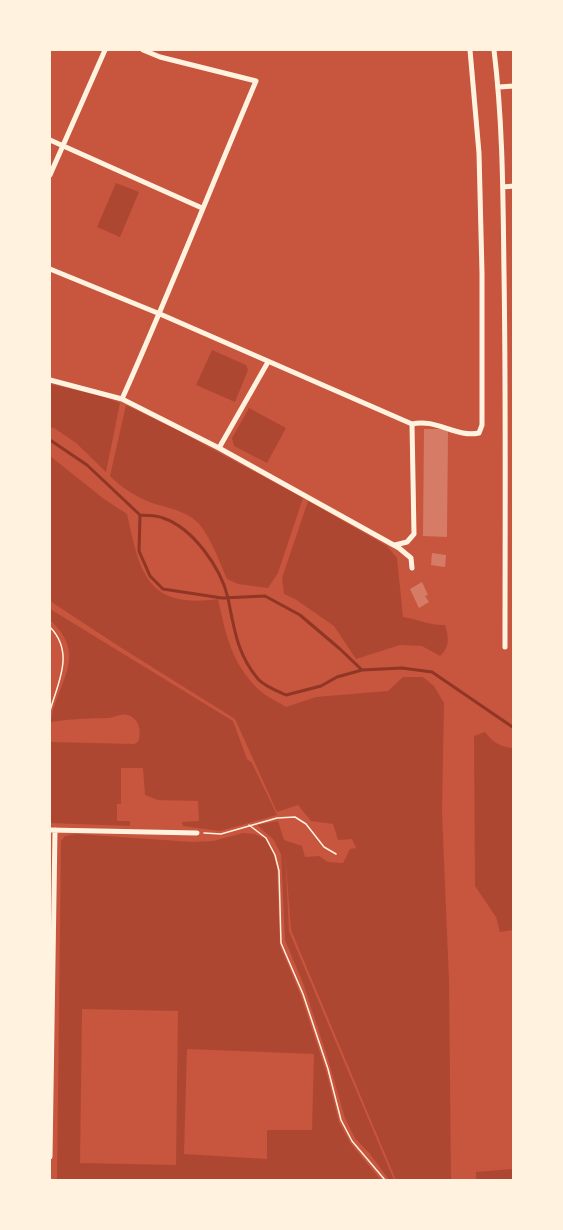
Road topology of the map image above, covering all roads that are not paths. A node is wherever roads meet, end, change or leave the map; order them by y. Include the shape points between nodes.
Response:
1 (105, 50) edge
2 (143, 50) edge
3 (470, 50) edge
4 (494, 50) edge
5 (513, 86) edge
6 (498, 87) junction
7 (50, 140) edge
8 (62, 145) junction
9 (50, 175) edge
10 (513, 186) edge
11 (503, 187) junction
12 (202, 208) junction
13 (50, 269) edge
14 (160, 314) junction
15 (505, 319) junction
16 (513, 319) edge
17 (268, 362) junction
18 (50, 380) edge
19 (122, 399) junction
20 (513, 416) edge
21 (506, 417) junction
22 (412, 424) junction
23 (219, 448) junction
24 (505, 518) junction
25 (513, 518) edge
26 (395, 545) junction
27 (412, 568) dead end
28 (505, 622) junction
29 (513, 622) edge
30 (505, 647) dead end
31 (52, 830) edge
32 (197, 833) road end
33 (50, 1157) edge

1 - 8 street
2 - 12 street via 256,81
3 - 22 street via 479,153 482,425 479,433 468,435 427,422
4 - 6 street
5 - 6 street
6 - 11 street
7 - 8 street
8 - 9 street
8 - 12 street
10 - 11 street
11 - 15 street
12 - 14 street
13 - 14 street
14 - 17 street
14 - 19 street
15 - 16 street
15 - 21 street
17 - 22 street
17 - 23 street
18 - 19 street
19 - 23 street
20 - 21 street
21 - 24 street
22 - 26 street via 414,534 407,542
23 - 26 street
24 - 25 street
24 - 28 street
26 - 27 street via 411,558
28 - 29 street
28 - 30 street
31 - 32 street
31 - 33 street

